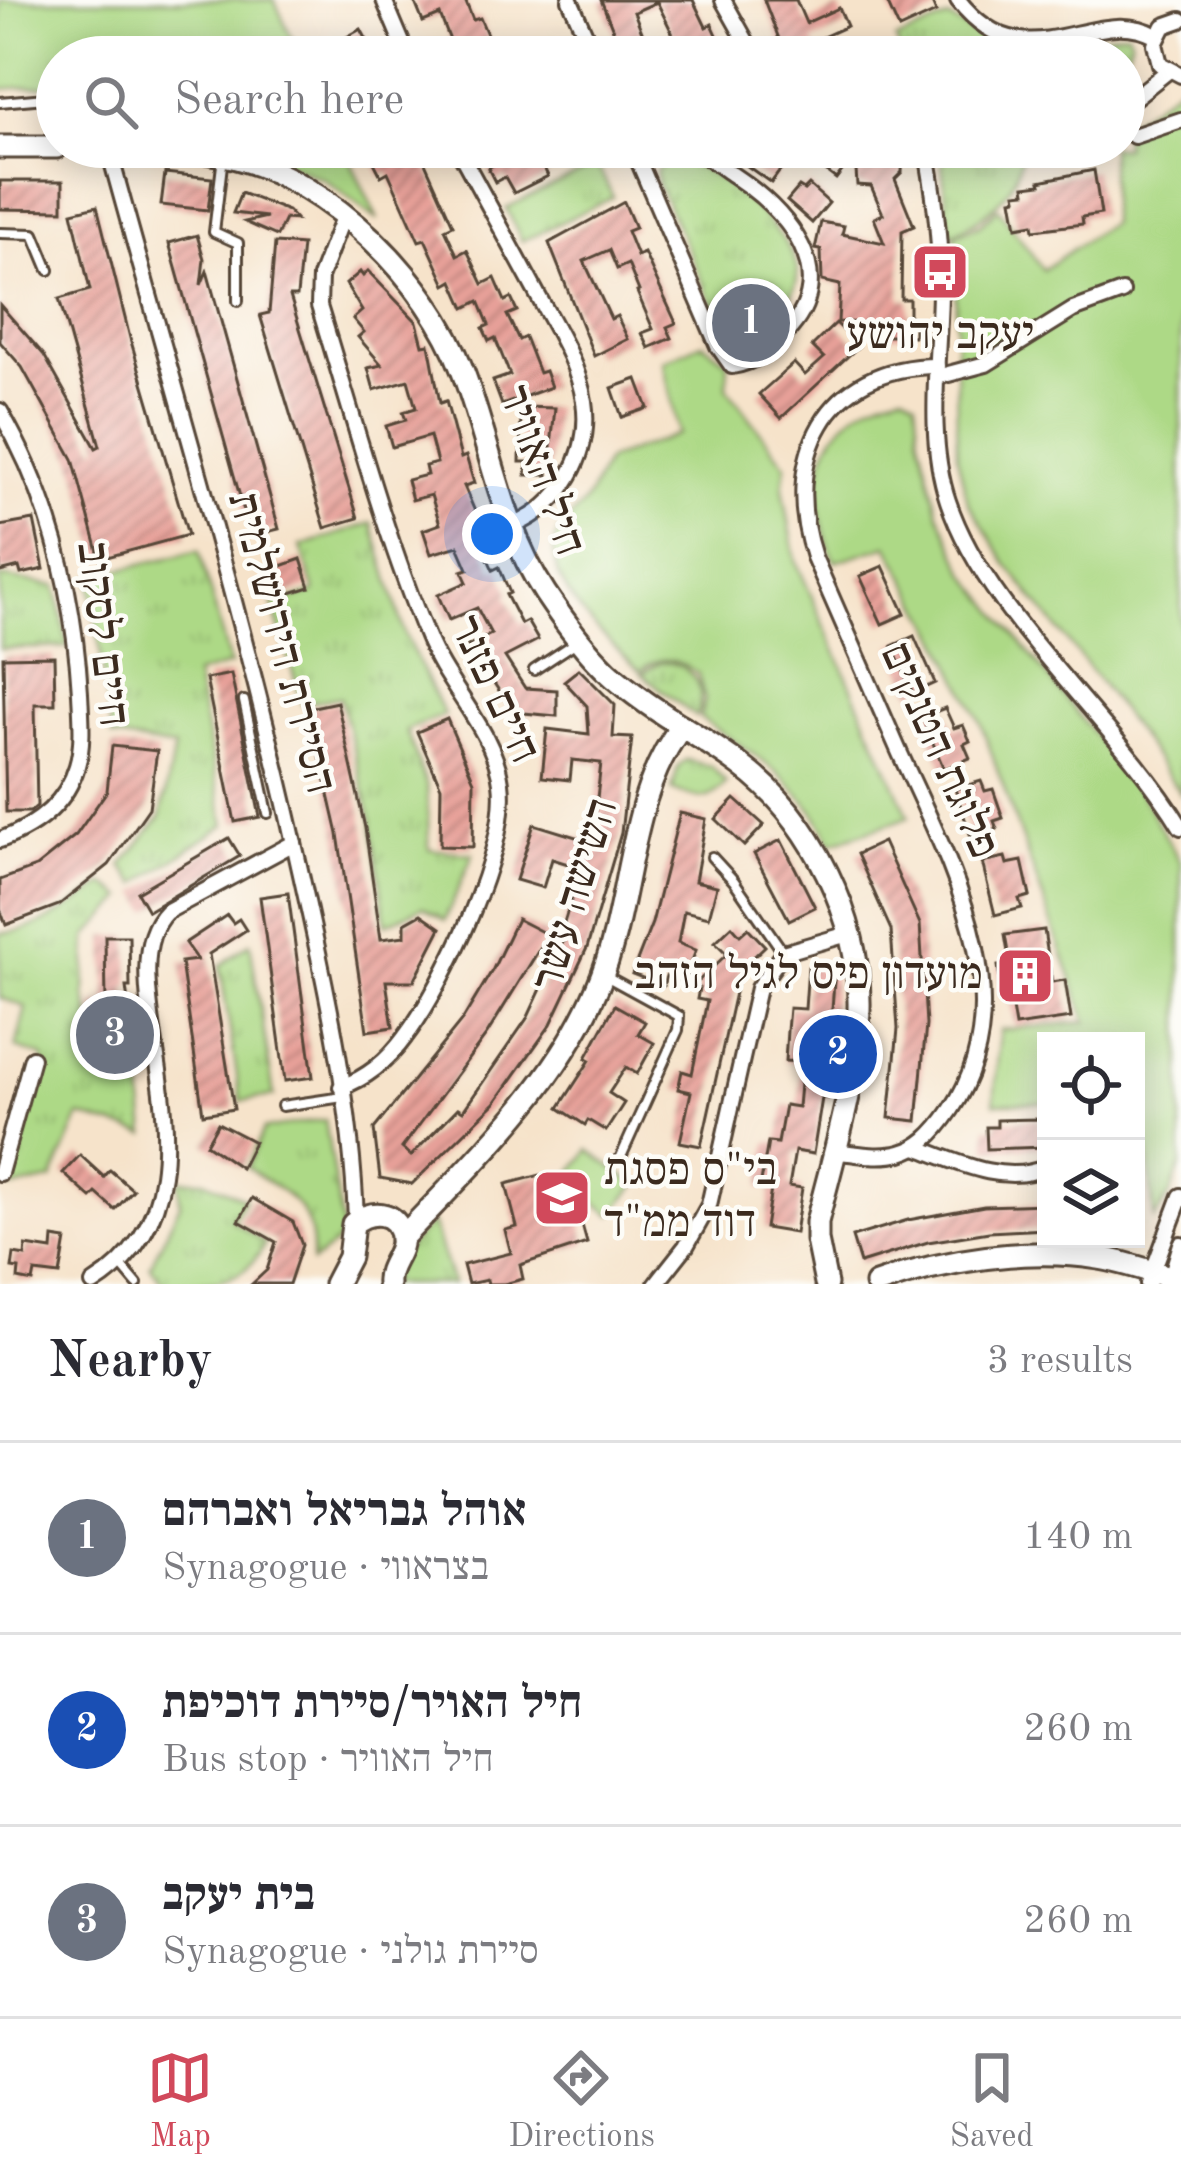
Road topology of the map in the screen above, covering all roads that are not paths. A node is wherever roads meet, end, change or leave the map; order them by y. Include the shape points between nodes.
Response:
1 (384, 0) edge
2 (570, 0) edge
3 (723, 0) edge
4 (958, 0) edge
5 (1181, 20) edge
6 (399, 36) edge
7 (586, 36) edge
8 (743, 36) edge
9 (1008, 36) edge
10 (1047, 36) edge
11 (1156, 36) junction
12 (1175, 73) edge
13 (1145, 92) edge
14 (36, 99) edge
15 (0, 102) edge
16 (1181, 120) edge
17 (1145, 132) edge
18 (0, 147) edge
19 (36, 147) edge
20 (118, 168) edge
21 (221, 168) edge
22 (264, 168) edge
23 (468, 168) edge
24 (643, 168) edge
25 (721, 168) edge
26 (929, 168) edge
27 (344, 217) junction
28 (0, 233) edge
29 (49, 270) dead end
30 (1121, 292) dead end
31 (238, 301) dead end
32 (937, 371) junction
33 (0, 411) edge
34 (512, 526) junction
35 (580, 640) junction
36 (534, 670) dead end
37 (244, 700) dead end
38 (682, 726) junction
39 (274, 753) junction
40 (256, 757) junction
41 (268, 813) dead end
42 (1181, 827) edge
43 (0, 840) edge
44 (294, 842) junction
45 (712, 857) dead end
46 (848, 934) junction
47 (783, 953) junction
48 (602, 974) junction
49 (32, 1058) dead end
50 (342, 1092) junction
51 (282, 1106) dead end
52 (917, 1148) junction
53 (834, 1151) junction
54 (620, 1159) dead end
55 (1037, 1169) edge
56 (0, 1173) edge
57 (824, 1196) junction
58 (1181, 1196) edge
59 (381, 1223) junction
60 (1181, 1244) edge
61 (120, 1264) junction
62 (1164, 1280) edge
63 (334, 1282) edge
64 (93, 1284) edge
65 (137, 1284) edge
66 (388, 1284) edge
67 (656, 1284) edge
68 (826, 1284) edge
69 (839, 1284) edge
70 (876, 1284) edge

1 - 6 street
2 - 7 street
3 - 8 street
4 - 9 street via 988,29
5 - 11 street
10 - 11 street via 1106,21
11 - 12 street via 1155,53
12 - 13 street
14 - 15 lane
16 - 17 street
18 - 19 street
20 - 39 street, הסיירת הירושלמית
21 - 31 lane via 214,232 238,243
22 - 27 street, חיל האוויר
23 - 34 street via 584,397 584,433 568,480 555,501
24 - 25 street via 732,365 766,353 810,298 799,239
26 - 32 street via 939,238
27 - 34 street, חיל האוויר via 429,302 464,373
27 - 50 street, חיים פזנר via 320,277 319,306 420,621 494,757 502,800 489,872 419,1013 375,1069
28 - 29 lane via 34,234
30 - 32 street, פלוגת הטנקים via 1072,310 986,364
32 - 42 street via 941,473 968,542 1023,626
32 - 52 street, פלוגת הטנקים via 915,366 883,375 840,401 808,447 800,495 814,556 958,885 976,954 977,1058 958,1100
33 - 43 street, חיים לסקוב via 63,565 81,716 77,766 62,797 31,826
34 - 35 street, חיל האוויר via 536,578
35 - 36 lane
35 - 38 street, חיל האוויר via 608,672
37 - 40 lane
38 - 46 street, חיל האוויר via 743,767 789,813 826,873
38 - 48 street, השישה עשר via 656,766
39 - 40 lane
39 - 44 street, הסיירת הירושלמית
40 - 41 lane
44 - 50 street, הסיירת הירושלמית
44 - 61 street via 166,912 148,939 165,1148 158,1199
45 - 47 lane
46 - 47 street
46 - 53 street, חיל האוויר via 859,1009
47 - 67 street via 758,988 709,1204
48 - 54 lane via 680,1016
48 - 59 street, השישה עשר via 559,1058 497,1136 445,1192 418,1212
49 - 56 street
50 - 51 lane
50 - 59 street, הסיירת הירושלמית via 352,1163
52 - 53 street via 891,1156
52 - 55 street via 996,1172
53 - 57 street, חיל האוויר
57 - 68 street, חיל האוויר via 817,1240
57 - 69 street, חיל האוויר
58 - 62 street
59 - 63 street via 350,1232 349,1257
59 - 66 street
60 - 62 street
61 - 64 street
61 - 65 lane
62 - 70 street via 1102,1258 1053,1254 958,1263

